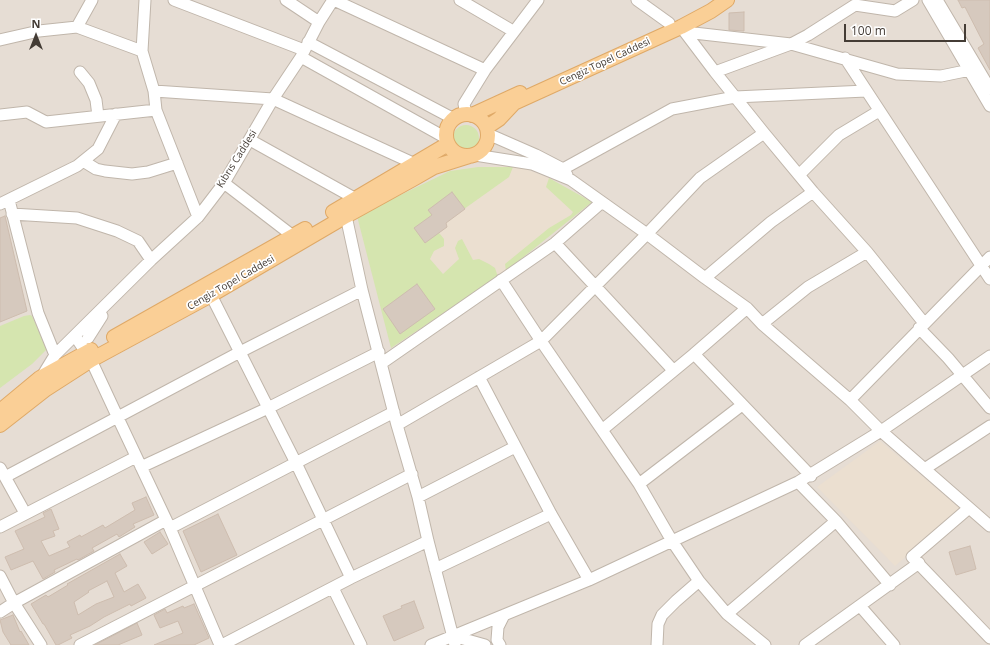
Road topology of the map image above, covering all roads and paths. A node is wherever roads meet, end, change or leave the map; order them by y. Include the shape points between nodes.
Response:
1 (92, 0) edge
2 (145, 0) edge
3 (174, 0) edge
4 (286, 0) edge
5 (334, 0) edge
6 (460, 0) edge
7 (538, 0) edge
8 (637, 0) edge
9 (711, 0) edge
10 (727, 0) edge
11 (913, 0) edge
12 (928, 0) edge
13 (937, 0) edge
14 (318, 22) junction
15 (675, 25) junction
16 (77, 27) junction
17 (513, 31) junction
18 (0, 40) edge
19 (791, 44) junction
20 (305, 50) junction
21 (142, 51) junction
22 (845, 58) junction
23 (485, 70) junction
24 (970, 70) junction
25 (80, 72) dead end
26 (715, 72) junction
27 (990, 87) edge
28 (154, 91) junction
29 (866, 91) junction
30 (735, 96) junction
31 (273, 99) junction
32 (990, 106) edge
33 (156, 110) junction
34 (879, 111) junction
35 (0, 114) edge
36 (116, 114) junction
37 (98, 116) junction
38 (464, 116) junction
39 (488, 131) junction
40 (764, 133) junction
41 (250, 140) junction
42 (447, 141) junction
43 (472, 155) junction
44 (83, 161) junction
45 (176, 163) junction
46 (415, 164) junction
47 (563, 169) junction
48 (799, 176) junction
49 (571, 180) junction
50 (224, 183) junction
51 (0, 191) edge
52 (813, 192) junction
53 (356, 199) junction
54 (4, 202) edge
55 (602, 202) junction
56 (12, 214) junction
57 (346, 216) junction
58 (198, 217) junction
59 (647, 234) junction
60 (293, 236) junction
61 (554, 243) junction
62 (867, 252) junction
63 (990, 257) edge
64 (151, 260) junction
65 (981, 265) junction
66 (706, 278) junction
67 (990, 279) edge
68 (501, 280) junction
69 (595, 286) junction
70 (362, 290) junction
71 (211, 296) junction
72 (747, 308) junction
73 (762, 324) junction
74 (922, 326) junction
75 (541, 341) junction
76 (85, 345) junction
77 (240, 352) junction
78 (694, 354) junction
79 (55, 355) junction
80 (990, 356) edge
81 (380, 357) junction
82 (673, 370) junction
83 (962, 376) junction
84 (479, 377) junction
85 (40, 378) junction
86 (850, 400) junction
87 (742, 405) junction
88 (268, 408) junction
89 (990, 408) edge
90 (0, 412) edge
91 (394, 412) junction
92 (118, 418) junction
93 (0, 424) edge
94 (397, 425) junction
95 (990, 426) edge
96 (602, 430) junction
97 (881, 431) junction
98 (515, 447) junction
99 (136, 457) junction
100 (296, 463) junction
101 (141, 467) junction
102 (926, 468) junction
103 (2, 472) edge
104 (412, 474) junction
105 (810, 476) junction
106 (798, 482) junction
107 (639, 484) junction
108 (418, 497) junction
109 (969, 508) junction
110 (25, 513) junction
111 (550, 514) junction
112 (324, 521) junction
113 (836, 521) junction
114 (168, 524) junction
115 (990, 526) edge
116 (0, 527) edge
117 (428, 541) junction
118 (672, 541) junction
119 (918, 563) junction
120 (435, 569) junction
121 (0, 576) edge
122 (350, 578) junction
123 (589, 580) junction
124 (699, 581) junction
125 (890, 585) junction
126 (194, 586) junction
127 (333, 588) junction
128 (14, 603) junction
129 (860, 606) junction
130 (0, 612) edge
131 (727, 614) junction
132 (504, 615) junction
133 (990, 638) edge
134 (454, 641) edge
135 (41, 645) edge
136 (80, 645) edge
137 (221, 645) edge
138 (361, 645) edge
139 (431, 645) edge
140 (485, 645) edge
141 (500, 645) edge
142 (657, 645) edge
143 (765, 645) edge
144 (805, 645) edge
145 (894, 645) edge

1 - 16 street
2 - 21 street
3 - 20 street
4 - 14 street
5 - 14 street, Kıbrıs Caddesi
5 - 23 street
6 - 17 street
7 - 17 street
8 - 15 street
9 - 15 main road, Cengiz Topel Caddesi
10 - 15 main road, Cengiz Topel Caddesi via 711,11
11 - 19 street via 895,11 855,5
12 - 24 street
13 - 27 street
14 - 20 street, Kıbrıs Caddesi
15 - 19 street via 694,32
15 - 26 street
15 - 38 main road, Cengiz Topel Caddesi
15 - 39 main road, Cengiz Topel Caddesi via 514,103
16 - 18 street via 39,31
16 - 21 street
17 - 23 street
19 - 22 street
19 - 26 street
20 - 31 street, Kıbrıs Caddesi
20 - 38 street
20 - 42 street
21 - 28 street
22 - 24 street via 897,74 941,76
22 - 29 street
23 - 38 street via 464,104
24 - 32 street
25 - 37 street via 89,83 96,100
26 - 30 street
28 - 31 street
28 - 33 street
29 - 30 street
29 - 34 street
30 - 40 street
30 - 47 street via 672,109
31 - 41 street, Kıbrıs Caddesi
31 - 46 street
33 - 36 street
33 - 45 street
34 - 48 street via 839,135
34 - 65 street
35 - 37 street via 27,112 46,122
36 - 37 street
36 - 44 street via 98,149
38 - 39 main road via 478,117
38 - 42 main road via 449,124
39 - 43 main road via 485,146
39 - 47 street
40 - 48 street
40 - 59 street via 700,178
41 - 50 street, Kıbrıs Caddesi
41 - 53 street
42 - 43 main road via 456,153
42 - 46 main road, Cengiz Topel Caddesi
43 - 49 street via 532,164
43 - 57 main road, Cengiz Topel Caddesi via 434,167
44 - 45 street via 96,169 132,174
44 - 54 street
45 - 58 street
46 - 53 main road, Cengiz Topel Caddesi
47 - 49 street
48 - 52 street
49 - 55 street
50 - 58 street, Kıbrıs Caddesi
50 - 60 street
51 - 54 street
52 - 62 street
52 - 66 street via 771,222
53 - 60 main road, Cengiz Topel Caddesi
54 - 56 street
55 - 59 street
55 - 61 street
56 - 64 street via 77,218 117,231 138,241
56 - 79 street via 38,313
57 - 70 street
57 - 71 main road, Cengiz Topel Caddesi
58 - 64 street, Kıbrıs Caddesi
59 - 66 street
59 - 69 street
60 - 76 main road, Cengiz Topel Caddesi
61 - 68 street
61 - 69 street
62 - 73 street via 808,287
62 - 74 street
63 - 65 street
64 - 76 street, Kıbrıs Caddesi via 114,298
65 - 67 street
65 - 74 street
66 - 72 street
68 - 75 street
68 - 81 street
69 - 75 street
69 - 82 street
70 - 77 street
70 - 81 street
71 - 76 main road, Cengiz Topel Caddesi
71 - 77 street
72 - 73 street
72 - 78 street
73 - 86 street
74 - 83 street
74 - 86 street
75 - 84 street
75 - 96 street
76 - 79 street, Kıbrıs Caddesi
76 - 85 main road, Cengiz Topel Caddesi
76 - 92 street
76 - 93 main road, Cengiz Topel Caddesi via 46,389
77 - 88 street
77 - 92 street
78 - 82 street
78 - 87 street
79 - 85 street, Kıbrıs Caddesi
80 - 83 street
81 - 88 street
81 - 91 street
82 - 96 street
83 - 89 street
83 - 97 street
84 - 94 street
84 - 98 street
85 - 90 main road, Cengiz Topel Caddesi
86 - 97 street
87 - 105 street
87 - 107 street
88 - 100 street
88 - 101 street
91 - 94 street
91 - 100 street
92 - 99 street
92 - 103 street
94 - 104 street
95 - 102 street
96 - 107 street
97 - 102 street
97 - 105 street
98 - 108 street
98 - 111 street
99 - 101 street
99 - 110 street
100 - 112 street
100 - 114 street
101 - 114 street
102 - 109 street
103 - 110 street
104 - 108 street
104 - 112 street
105 - 106 street
106 - 113 street
106 - 118 street
107 - 118 street
108 - 117 street
109 - 115 street
109 - 119 street via 912,556
110 - 116 street
111 - 120 street
111 - 123 street
112 - 122 street
112 - 126 street
113 - 125 street
113 - 131 street
114 - 126 street
114 - 128 street
117 - 120 street
117 - 122 street
118 - 123 street
118 - 124 street
119 - 125 street
119 - 133 street
120 - 134 street
121 - 128 street
122 - 127 street
123 - 132 street
124 - 131 street
124 - 142 street via 662,615 658,624
125 - 129 street
126 - 136 street
126 - 137 street
127 - 137 street
127 - 138 street
128 - 130 street
128 - 135 street
129 - 144 street
129 - 145 street
131 - 143 street
132 - 134 street
132 - 141 street via 498,627
134 - 139 street
134 - 140 street

